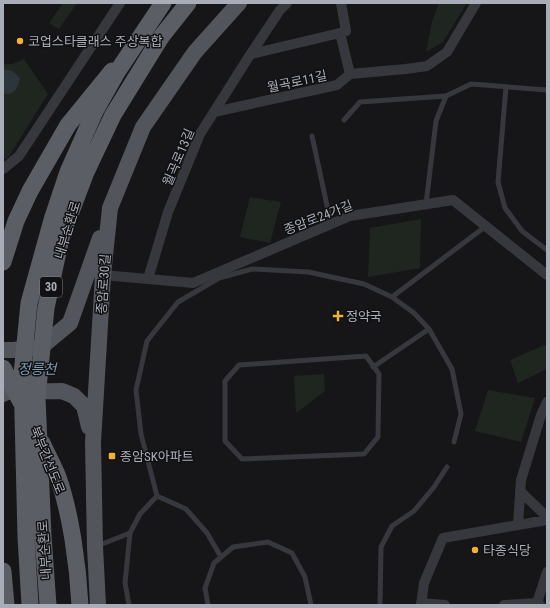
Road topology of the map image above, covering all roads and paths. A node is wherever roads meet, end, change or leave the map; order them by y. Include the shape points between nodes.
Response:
1 (120, 3) edge
2 (163, 3) edge
3 (188, 3) edge
4 (239, 3) edge
5 (287, 3) edge
6 (341, 3) edge
7 (476, 3) edge
8 (340, 34) junction
9 (135, 44) junction
10 (251, 54) junction
11 (350, 74) junction
12 (506, 86) junction
13 (547, 90) edge
14 (446, 96) junction
15 (214, 112) junction
16 (344, 120) dead end
17 (312, 136) dead end
18 (3, 169) edge
19 (426, 204) junction
20 (110, 208) junction
21 (331, 224) junction
22 (486, 226) junction
23 (547, 250) edge
24 (3, 262) edge
25 (103, 275) junction
26 (547, 275) edge
27 (148, 279) junction
28 (392, 297) junction
29 (429, 329) junction
30 (3, 350) edge
31 (373, 367) junction
32 (3, 368) edge
33 (3, 394) edge
34 (547, 402) edge
35 (93, 442) junction
36 (454, 442) dead end
37 (447, 467) dead end
38 (520, 490) junction
39 (158, 496) junction
40 (547, 517) edge
41 (547, 520) edge
42 (518, 525) junction
43 (130, 533) junction
44 (95, 547) junction
45 (221, 557) junction
46 (3, 571) edge
47 (547, 572) edge
48 (421, 604) edge
49 (539, 604) edge
50 (6, 605) edge
51 (30, 605) edge
52 (48, 605) edge
53 (80, 605) edge
54 (98, 605) edge
55 (129, 605) edge
56 (208, 605) edge
57 (311, 605) edge
58 (380, 605) edge
59 (445, 605) edge
60 (504, 605) edge

1 - 18 street via 20,156
2 - 9 highway, 내부순환로 / 30, bridge
3 - 52 highway, 내부순환로 / 30, bridge via 161,38 114,115 86,172 62,238 46,308 37,398
4 - 20 main road, 종암로30길 via 195,52 143,128
5 - 10 street, 월곡로13길
6 - 8 street via 346,31
7 - 11 street via 447,52 427,66
8 - 10 street
8 - 11 street
9 - 24 highway, bridge via 68,125 30,191 16,221
9 - 51 highway, 내부순환로 / 30, bridge via 95,111 68,172 29,303 22,374
10 - 15 street, 월곡로13길
11 - 15 street, 월곡로11길 via 337,85
12 - 13 lane
12 - 14 lane via 471,84
12 - 23 lane via 498,182 505,208 522,231
14 - 16 lane via 360,102
14 - 19 lane via 436,121
15 - 27 street, 월곡로13길 via 200,134 168,212
17 - 21 lane
19 - 21 street, 종암로24가길 via 350,216
19 - 22 street, 종암로24가길 via 453,200
20 - 25 main road, 종암로30길
20 - 30 main road, bridge via 70,323 41,347
21 - 27 street, 종암로24가길 via 193,283
22 - 26 street, 종암로24가길
22 - 28 lane
25 - 27 street, 종암로24가길
25 - 35 main road, 종암로30길
28 - 29 lane via 414,313
28 - 39 lane via 364,284 308,272 252,269 220,278 178,302 147,341 136,390 141,434
29 - 31 lane
29 - 36 lane via 452,370 461,414
31 - 31 lane via 379,374 378,437 364,454 242,460 225,441 225,381 239,365 366,356
32 - 53 highway, 북부간선도로, bridge via 58,477 69,518 80,586
33 - 35 main road, bridge via 62,391 74,396 84,406
34 - 38 street
35 - 44 main road, 종암로30길
37 - 58 lane via 414,511 392,526 381,547
38 - 40 street
38 - 42 street
39 - 43 lane via 140,514
39 - 45 lane via 186,509 207,533
41 - 42 street
42 - 48 street via 443,538 424,583
43 - 44 lane
43 - 55 lane via 125,583
44 - 54 main road, 종암로30길
45 - 56 lane via 214,563 205,588
45 - 57 lane via 233,547 268,542 292,553 305,577
46 - 50 highway
47 - 49 street
48 - 59 street
49 - 60 street

